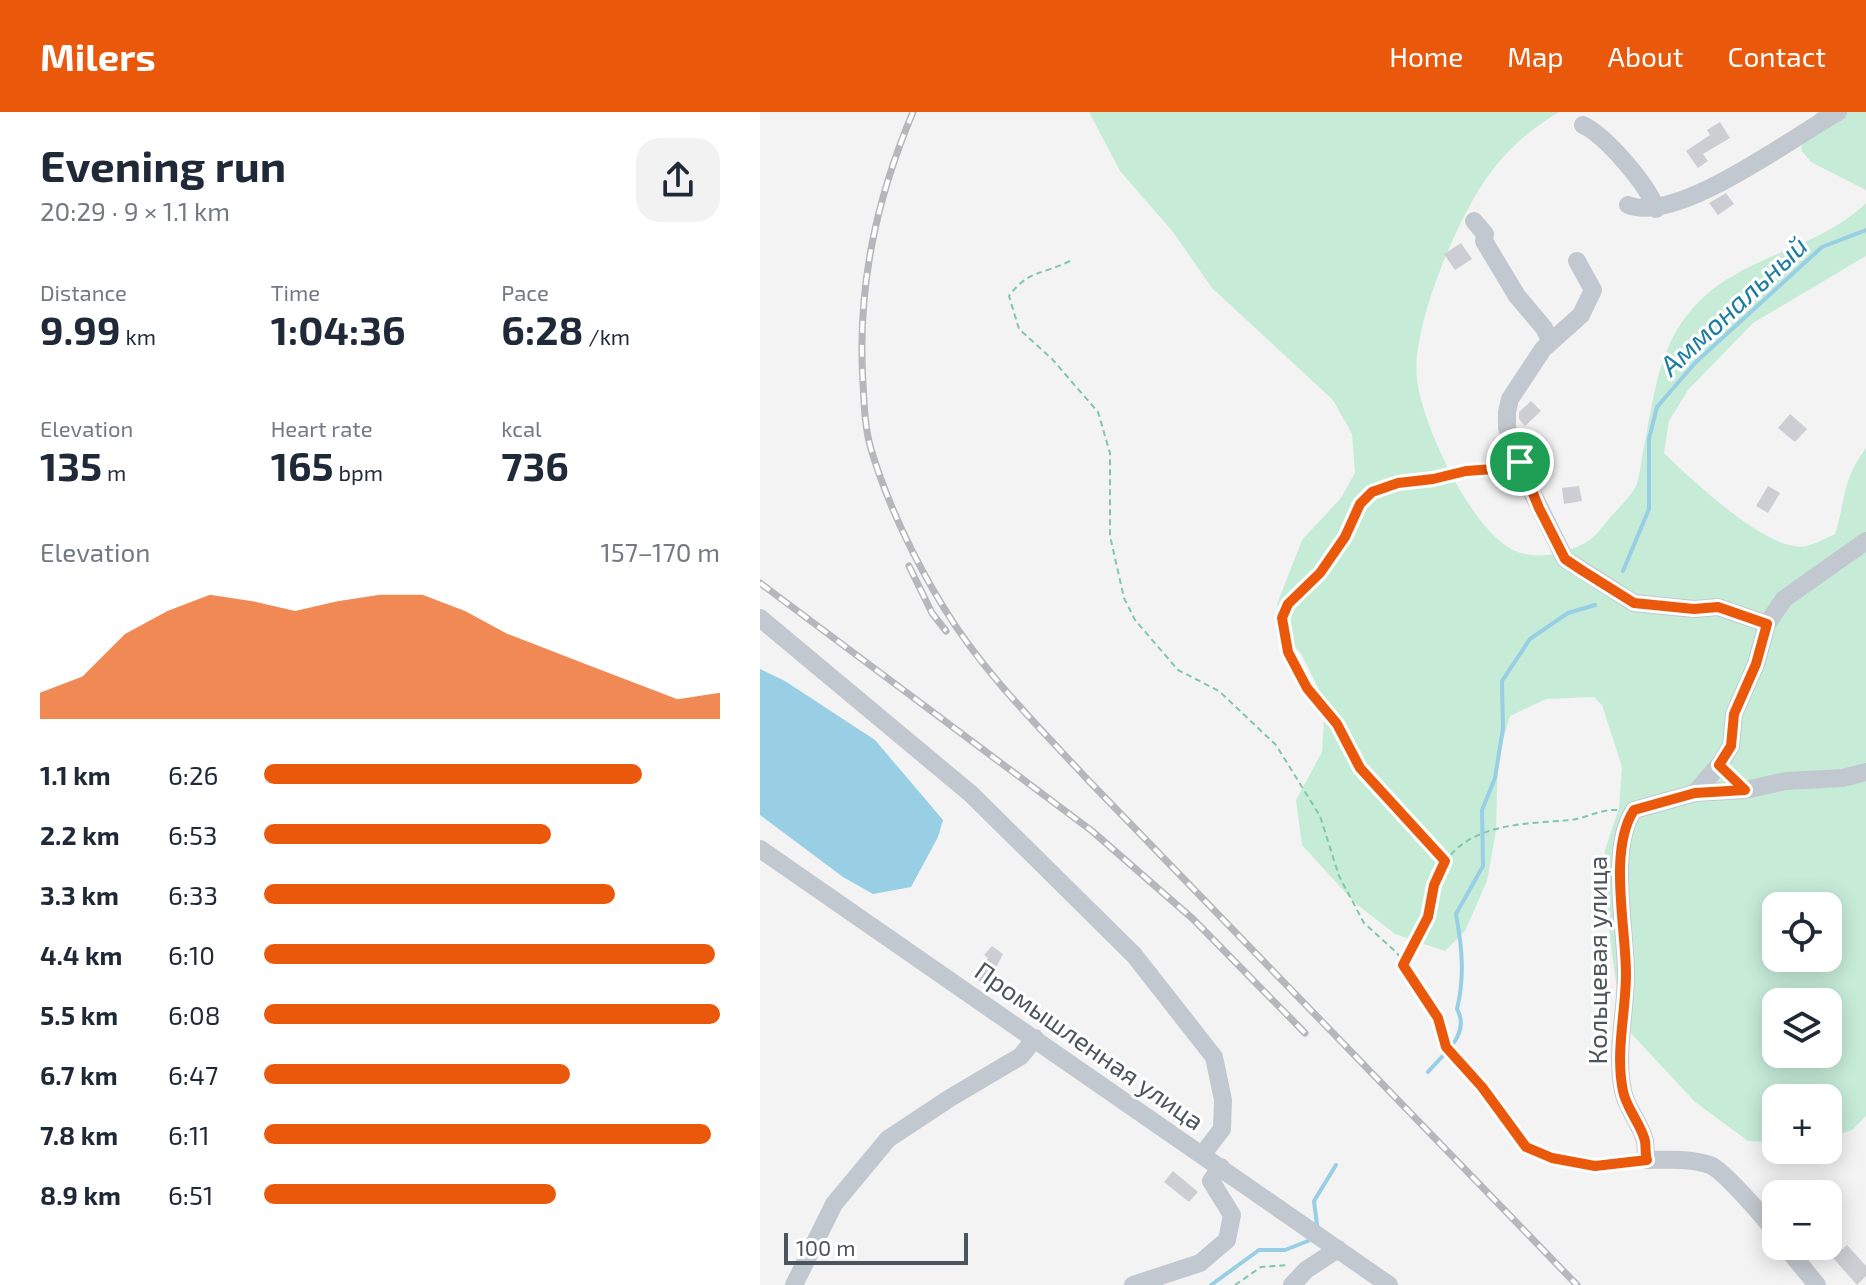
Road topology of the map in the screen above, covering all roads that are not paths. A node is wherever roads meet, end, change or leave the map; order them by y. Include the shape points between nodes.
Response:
1 (1838, 112) edge
2 (1583, 125) dead end
3 (1628, 205) dead end
4 (1656, 209) junction
5 (1474, 221) dead end
6 (1577, 261) dead end
7 (1551, 342) junction
8 (1866, 541) edge
9 (760, 618) edge
10 (1767, 624) junction
11 (1719, 765) junction
12 (1866, 772) edge
13 (1745, 790) junction
14 (1695, 793) junction
15 (760, 849) edge
16 (1035, 1038) junction
17 (1202, 1155) junction
18 (1221, 1167) junction
19 (1762, 1214) edge
20 (1338, 1249) junction
21 (1796, 1260) edge
22 (794, 1285) edge
23 (1133, 1285) edge
24 (1292, 1285) edge
25 (1389, 1285) edge
26 (1817, 1285) edge

1 - 4 street via 1763,161
2 - 4 street via 1611,146 1650,191
3 - 4 street
5 - 7 street
6 - 7 street via 1593,290 1581,315
7 - 10 street via 1510,399 1507,428 1565,559 1634,603 1718,607
8 - 10 street via 1784,599
9 - 17 street via 971,794 1134,955 1214,1057 1223,1100 1222,1129
10 - 11 street via 1734,714 1731,746
11 - 13 street
11 - 14 street
12 - 13 street
13 - 14 street
14 - 19 street, Кольцевая улица via 1634,810 1627,821 1621,918 1626,973 1620,1039 1623,1091 1645,1140 1647,1160 1714,1166
15 - 16 street, Промышленная улица
16 - 17 street, Промышленная улица
16 - 22 street via 1021,1056 888,1139 834,1204
17 - 18 street, Промышленная улица
18 - 20 street, Промышленная улица
18 - 23 street via 1211,1181 1232,1215 1227,1240 1200,1263
20 - 24 street
20 - 25 street, Промышленная улица
21 - 26 street

